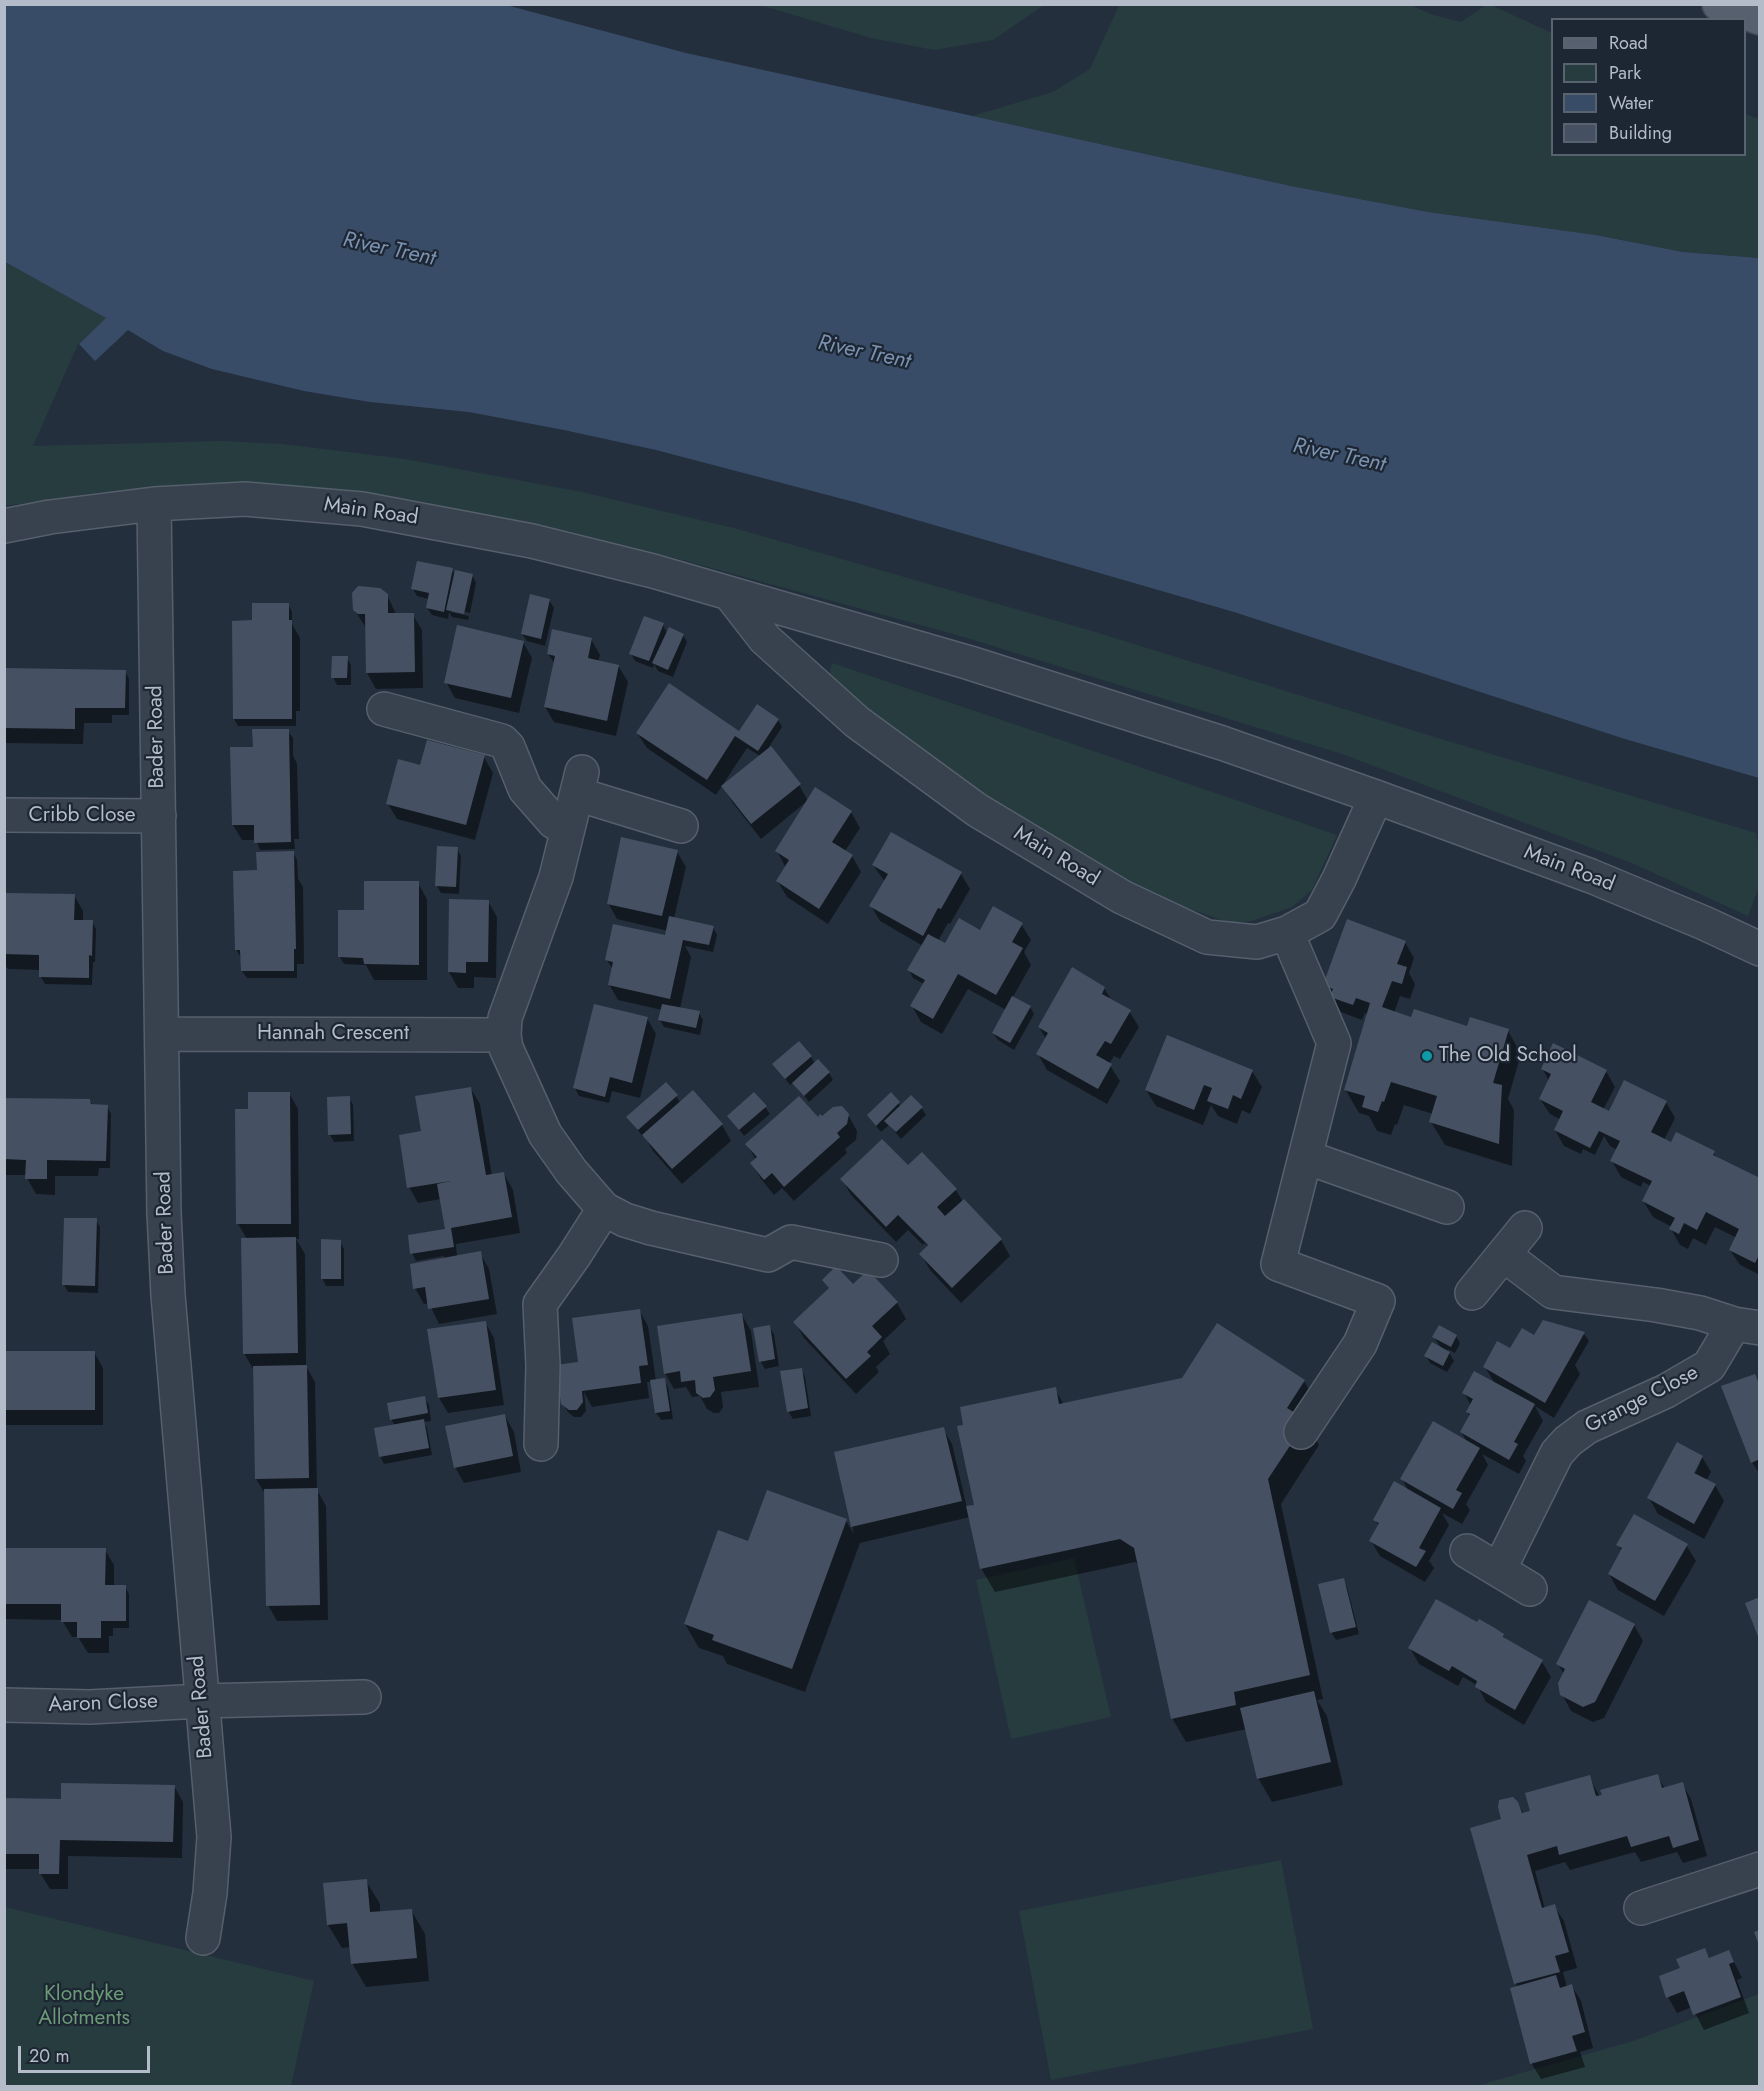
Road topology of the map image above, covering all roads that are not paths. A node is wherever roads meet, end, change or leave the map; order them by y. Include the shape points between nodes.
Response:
1 (1719, 4) edge
2 (1760, 18) edge
3 (153, 504) junction
4 (4, 526) edge
5 (730, 594) junction
6 (384, 709) dead end
7 (1376, 797) junction
8 (517, 812) dead end
9 (4, 815) edge
10 (159, 816) junction
11 (561, 824) junction
12 (681, 826) dead end
13 (1287, 933) junction
14 (1760, 949) edge
15 (162, 1034) junction
16 (504, 1035) junction
17 (1306, 1157) junction
18 (1447, 1207) dead end
19 (604, 1209) junction
20 (1525, 1228) dead end
21 (1504, 1255) junction
22 (881, 1260) dead end
23 (1472, 1293) dead end
24 (1747, 1326) edge
25 (1301, 1432) dead end
26 (541, 1444) dead end
27 (1467, 1551) dead end
28 (1499, 1570) junction
29 (1530, 1589) dead end
30 (364, 1697) dead end
31 (201, 1701) junction
32 (4, 1705) edge
33 (1760, 1869) edge
34 (1641, 1908) dead end
35 (203, 1938) dead end

1 - 2 main road
3 - 4 street, Main Road
3 - 5 street, Main Road via 245,499 362,509 532,541
3 - 10 street, Bader Road
5 - 7 street, Main Road via 970,663 1222,743
5 - 13 street, Main Road via 765,639 857,722 977,810 1122,897 1207,937 1257,942
6 - 11 street via 502,741 525,789
7 - 13 street, Main Road via 1320,915
7 - 14 street, Main Road via 1591,876
8 - 11 street
9 - 10 street, Cribb Close
10 - 15 street, Bader Road
11 - 12 street via 579,783
11 - 16 street via 556,877 506,1018
13 - 17 street via 1334,1043
15 - 16 street, Hannah Crescent
15 - 31 street, Bader Road via 168,1295
16 - 19 street via 506,1048 545,1134
17 - 18 street
17 - 25 street via 1278,1264 1378,1301 1360,1344
19 - 22 street via 651,1228 768,1255 791,1242
19 - 26 street via 540,1304
20 - 21 street
21 - 23 street
21 - 24 street via 1553,1292 1700,1312
24 - 28 street, Grange Close via 1709,1366 1666,1391 1587,1427 1568,1442 1557,1453
27 - 28 street
28 - 29 street
30 - 31 street, Aaron Close
31 - 32 street, Aaron Close via 90,1707
31 - 35 street, Bader Road via 214,1837
33 - 34 street

